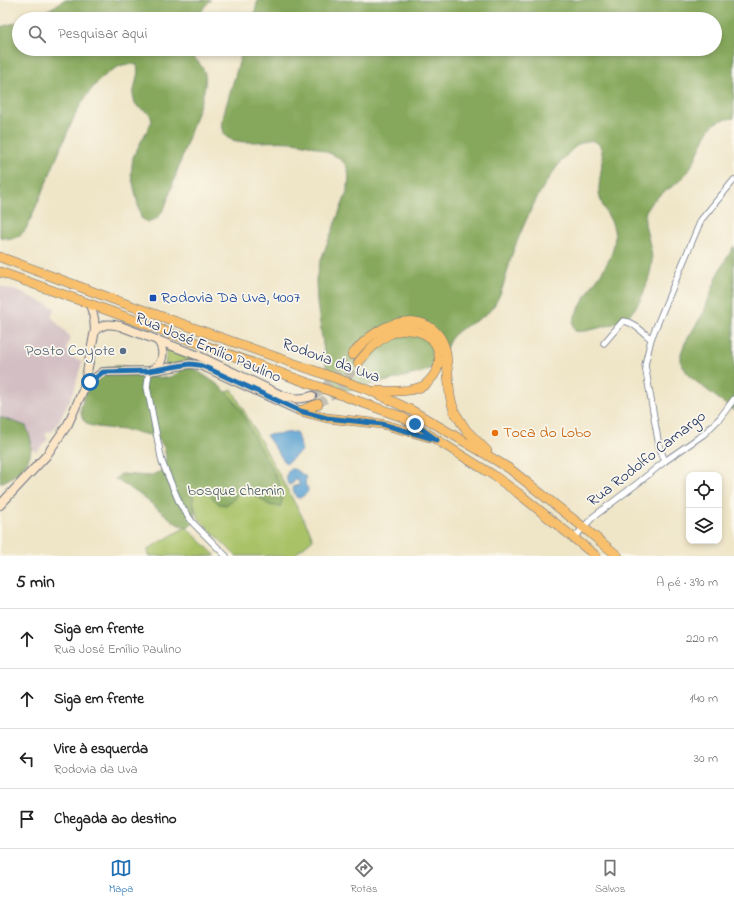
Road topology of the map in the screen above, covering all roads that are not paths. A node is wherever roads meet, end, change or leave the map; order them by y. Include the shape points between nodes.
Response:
1 (734, 180) edge
2 (0, 257) edge
3 (0, 272) edge
4 (90, 304) junction
5 (95, 330) junction
6 (651, 339) junction
7 (158, 341) junction
8 (604, 343) dead end
9 (352, 355) tunnel mouth
10 (90, 358) junction
11 (358, 363) tunnel mouth
12 (149, 371) junction
13 (103, 372) junction
14 (84, 388) junction
15 (369, 390) junction
16 (312, 396) tunnel mouth
17 (734, 399) edge
18 (318, 404) tunnel mouth
19 (300, 411) junction
20 (437, 440) junction
21 (497, 460) junction
22 (665, 461) junction
23 (0, 504) edge
24 (583, 527) junction
25 (574, 538) junction
26 (226, 556) edge
27 (596, 556) edge
28 (618, 556) edge

1 - 6 street via 701,220
2 - 15 main road, Rodovia da Uva
3 - 4 main road, Rodovia da Uva
4 - 5 street
4 - 20 main road, Rodovia da Uva via 402,418
5 - 7 street, Rua José Emílio Paulino via 110,324
5 - 10 street
6 - 8 street via 630,323 623,321
6 - 22 street via 645,365 659,446
7 - 12 street via 162,346 162,358 160,364
7 - 16 street, Rua José Emílio Paulino via 202,357 293,399
9 - 21 main road via 363,342 391,324 403,321 418,322 430,327 441,338 446,352 454,411 466,430
10 - 13 street
10 - 14 street
11 - 15 main road via 368,350 392,333 415,330 426,334 435,342 440,363 431,379 423,386 402,391
12 - 13 street, Rua José Emílio Paulino
12 - 19 street, Rua José Emílio Paulino via 190,364 199,365
12 - 26 street via 147,386 162,462 180,504 193,524
13 - 14 street
14 - 23 street via 68,424 46,456
15 - 21 main road, Rodovia da Uva via 413,411
17 - 22 street, Rua Rodolfo Camargo via 704,434
18 - 19 main road
19 - 20 main road via 327,418 382,424
20 - 25 main road, Rodovia da Uva via 493,475
21 - 24 main road, Rodovia da Uva
22 - 24 street, Rua Rodolfo Camargo
24 - 25 street, Rua Rodolfo Camargo
24 - 28 main road, Rodovia da Uva
25 - 27 main road, Rodovia da Uva

